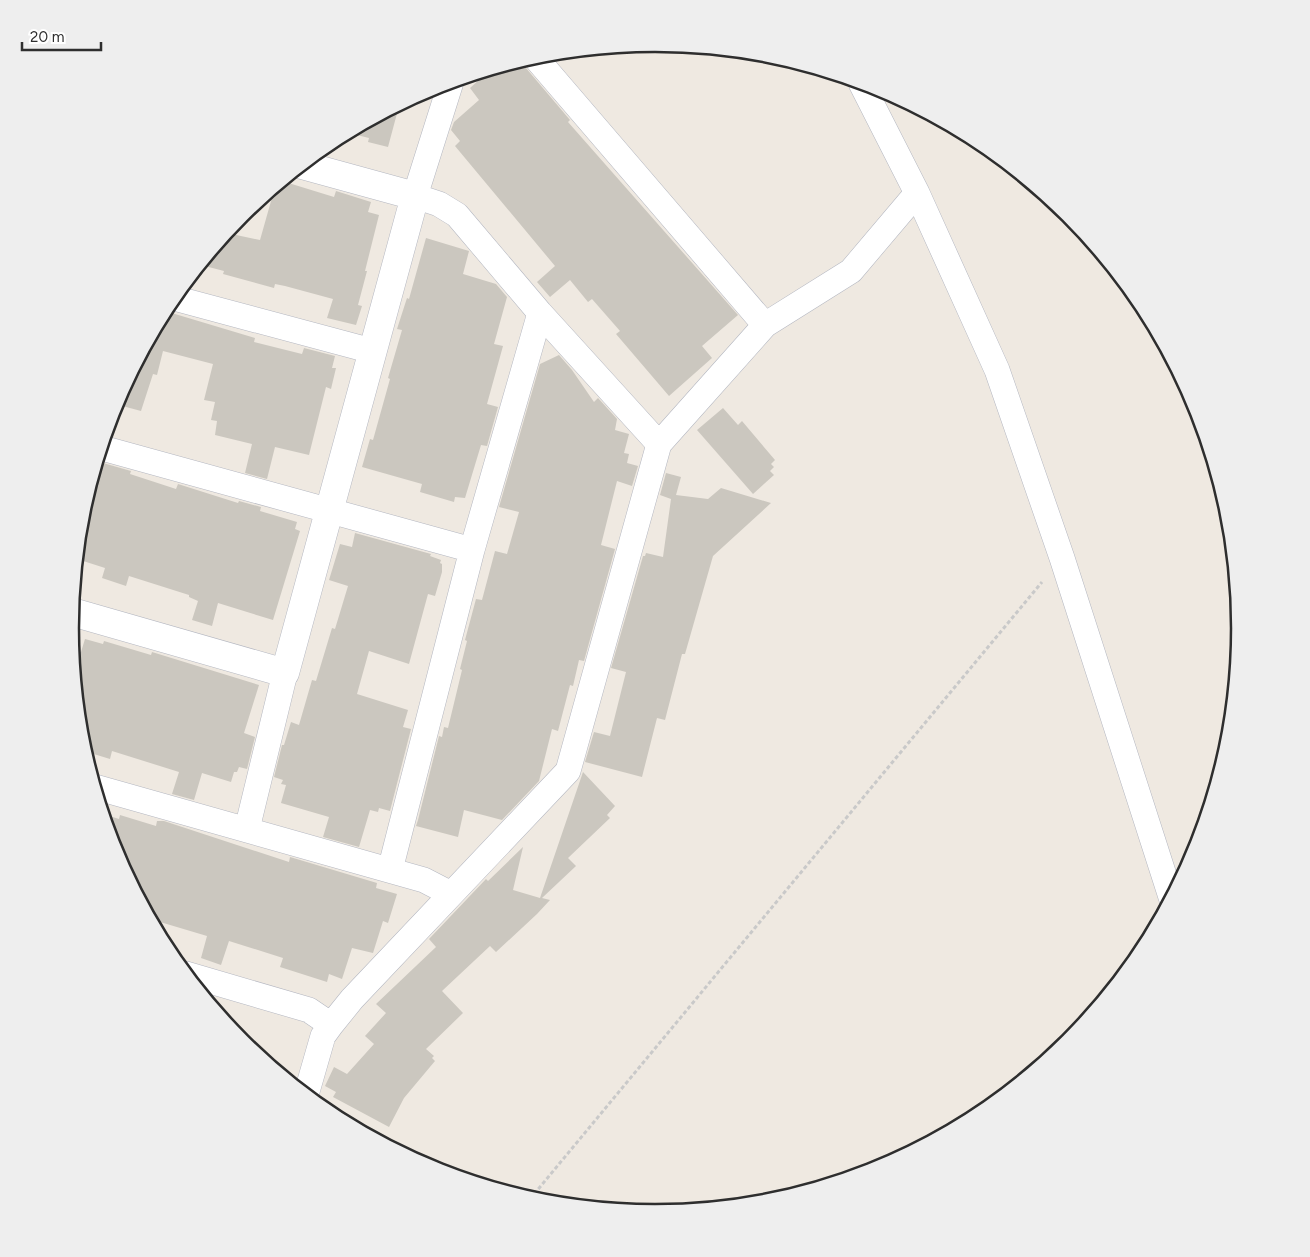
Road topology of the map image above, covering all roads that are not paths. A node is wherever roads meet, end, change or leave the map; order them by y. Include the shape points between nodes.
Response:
1 (541, 64) edge
2 (448, 91) edge
3 (866, 93) edge
4 (311, 167) edge
5 (917, 193) junction
6 (415, 196) junction
7 (182, 300) edge
8 (540, 313) junction
9 (765, 325) junction
10 (372, 351) junction
11 (659, 444) junction
12 (108, 450) edge
13 (329, 510) junction
14 (472, 550) junction
15 (79, 614) edge
16 (284, 673) junction
17 (102, 789) edge
18 (247, 829) junction
19 (390, 870) junction
20 (1169, 889) edge
21 (451, 894) junction
22 (197, 977) edge
23 (331, 1025) junction
24 (308, 1088) edge

1 - 9 street
2 - 6 street
3 - 5 street
4 - 6 street
5 - 9 street via 850,271
5 - 20 street via 997,370 1062,558
6 - 8 street via 439,204 457,215
6 - 10 street
7 - 10 street
8 - 11 street
8 - 14 street
9 - 11 street
10 - 13 street
11 - 21 street via 568,771
12 - 13 street
13 - 14 street
13 - 16 street
14 - 19 street
15 - 16 street
16 - 18 street
17 - 18 street
18 - 19 street
19 - 21 street via 424,880
21 - 23 street
22 - 23 street via 309,1010
23 - 24 street via 323,1036

